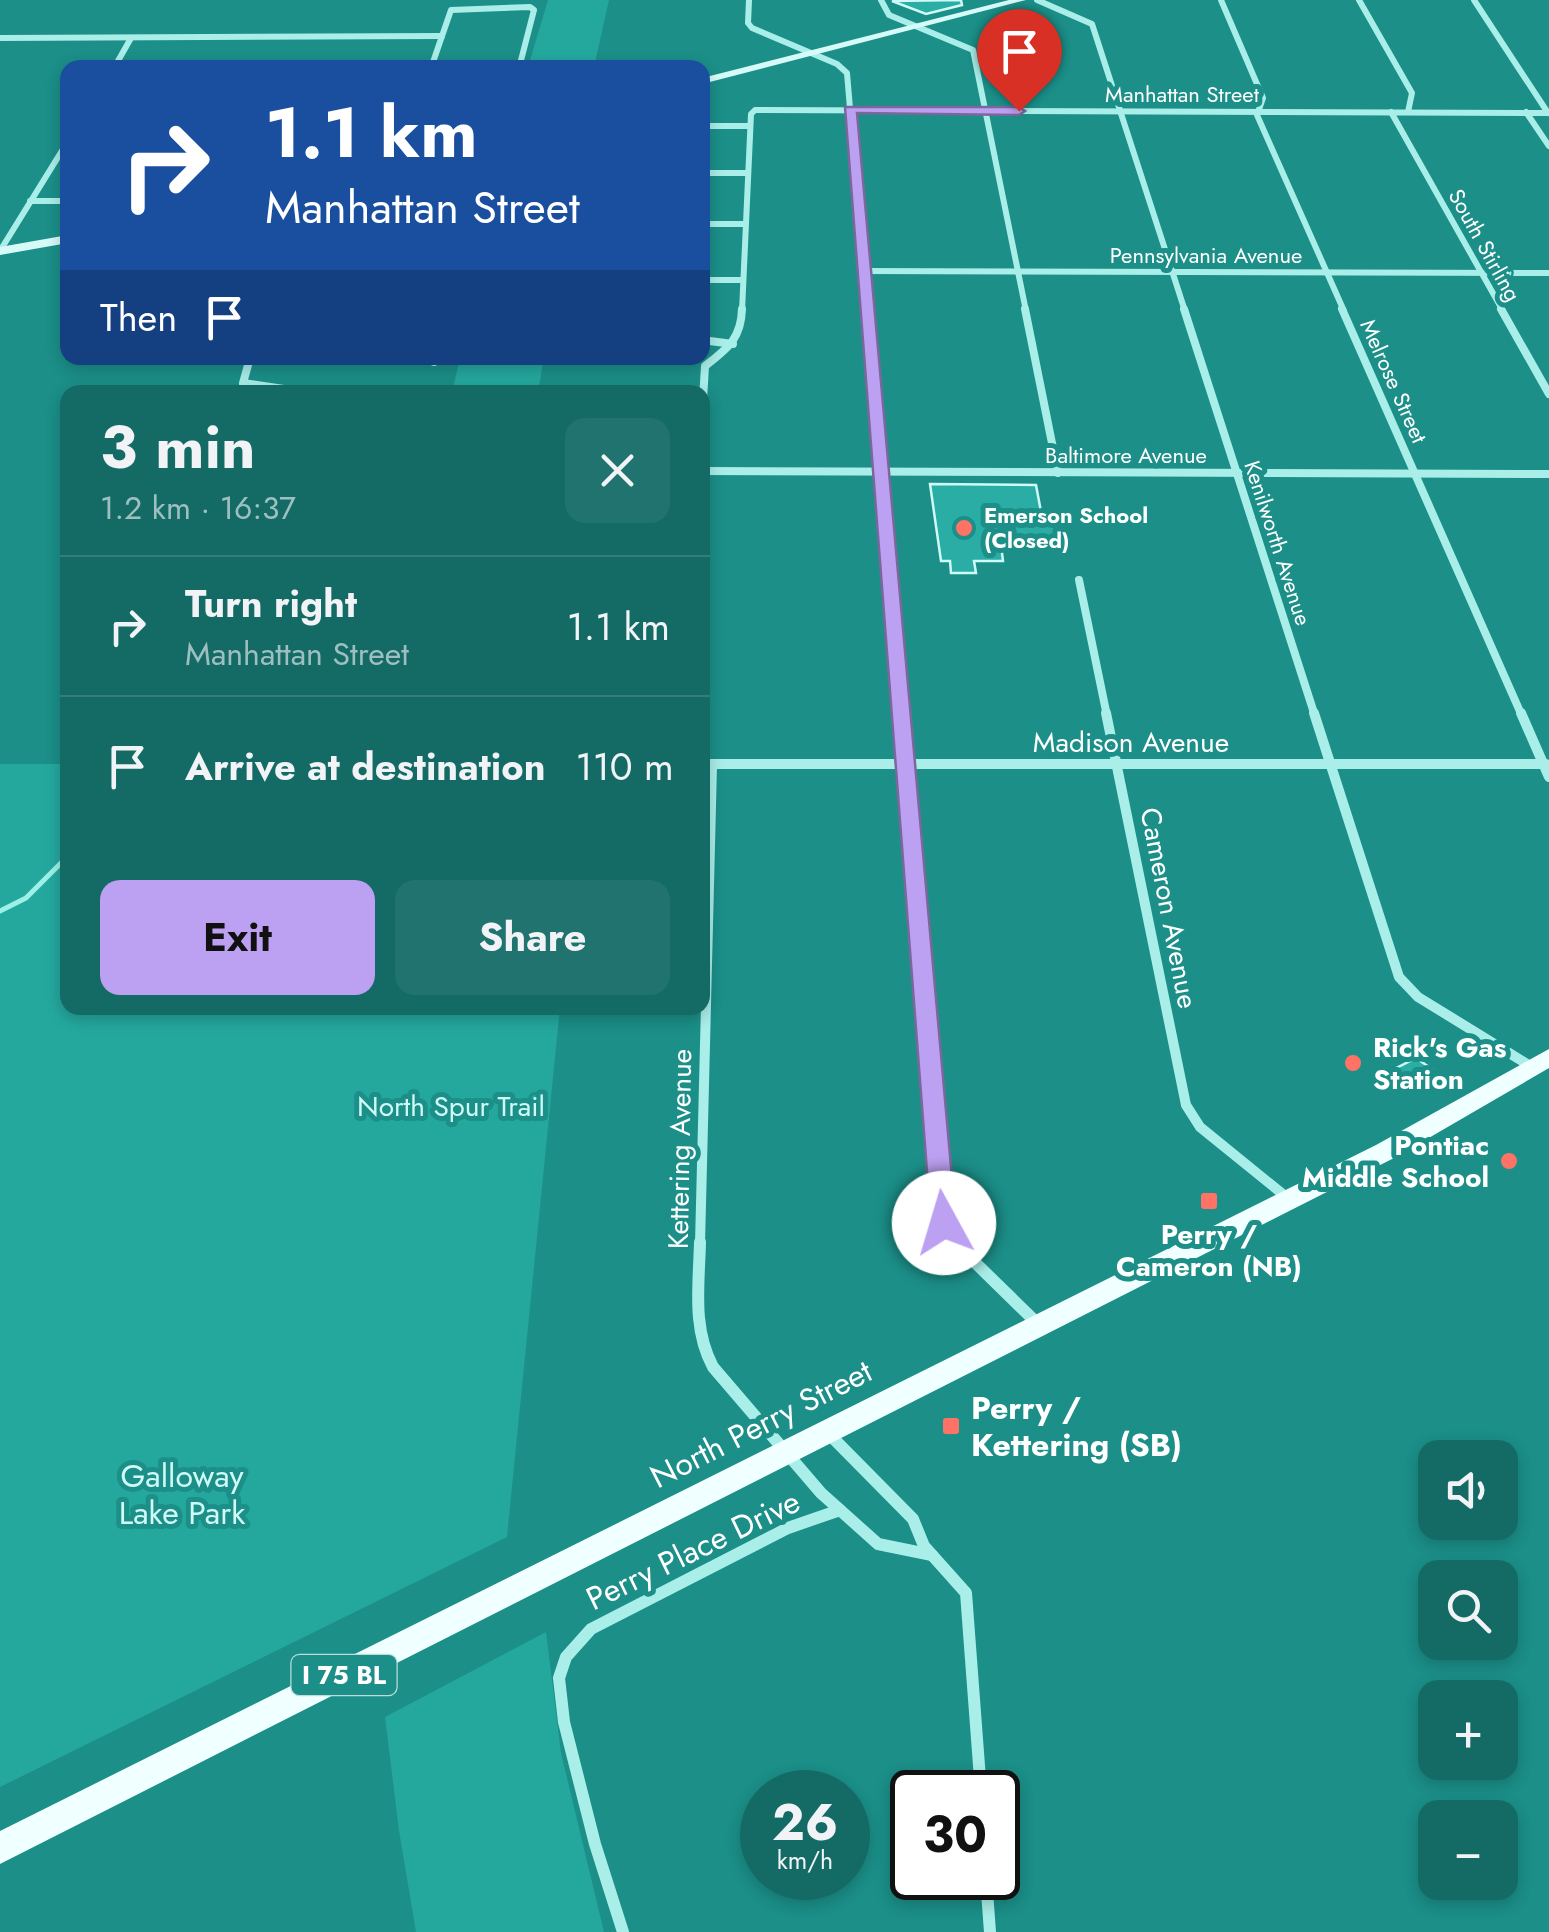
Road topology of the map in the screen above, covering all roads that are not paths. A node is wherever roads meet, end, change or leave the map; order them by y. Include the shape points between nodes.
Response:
1 (750, 0) edge
2 (881, 0) edge
3 (1021, 0) edge
4 (1037, 0) edge
5 (1221, 0) edge
6 (1359, 0) edge
7 (1474, 0) edge
8 (917, 26) junction
9 (442, 36) junction
10 (0, 38) edge
11 (131, 38) junction
12 (812, 54) junction
13 (119, 60) edge
14 (434, 60) edge
15 (520, 60) edge
16 (710, 80) edge
17 (1541, 96) junction
18 (1549, 102) edge
19 (850, 110) junction
20 (985, 111) junction
21 (1120, 111) junction
22 (1259, 112) junction
23 (1391, 112) junction
24 (1408, 112) junction
25 (1526, 112) junction
26 (1549, 113) edge
27 (710, 126) edge
28 (750, 126) junction
29 (1549, 146) edge
30 (60, 154) edge
31 (710, 173) edge
32 (748, 173) junction
33 (30, 201) junction
34 (60, 201) edge
35 (710, 224) edge
36 (746, 224) junction
37 (60, 240) edge
38 (0, 251) edge
39 (863, 271) junction
40 (1017, 272) junction
41 (1172, 272) junction
42 (1326, 273) junction
43 (1481, 273) junction
44 (1549, 274) edge
45 (710, 280) edge
46 (743, 280) junction
47 (710, 341) edge
48 (732, 344) junction
49 (710, 362) edge
50 (248, 365) edge
51 (257, 385) edge
52 (1549, 394) edge
53 (710, 472) edge
54 (880, 472) junction
55 (1058, 473) junction
56 (1237, 473) junction
57 (1415, 474) junction
58 (1549, 474) edge
59 (1079, 580) dead end
60 (710, 764) edge
61 (1117, 764) junction
62 (1330, 764) junction
63 (1546, 764) edge
64 (904, 765) junction
65 (1549, 777) edge
66 (703, 1015) edge
67 (1541, 1062) edge
68 (1290, 1200) junction
69 (1040, 1326) junction
70 (828, 1433) junction
71 (788, 1452) junction
72 (840, 1510) junction
73 (932, 1555) junction
74 (980, 1770) edge
75 (0, 1848) edge
76 (988, 1900) edge
77 (623, 1932) edge
78 (990, 1932) edge

1 - 12 street via 751,27
2 - 8 street via 885,13
3 - 8 main road
4 - 21 street, Kenilworth Avenue via 1092,22
5 - 22 street, Melrose Street via 1262,95
6 - 24 street via 1412,93
7 - 17 street
8 - 12 main road
8 - 20 street via 972,48
9 - 11 street
9 - 14 street
9 - 15 street via 454,8 532,8
10 - 11 street
11 - 13 street
12 - 16 main road
12 - 19 street via 846,72
17 - 18 street
17 - 26 street
19 - 20 street, Manhattan Street
19 - 28 street, Manhattan Street via 755,110
19 - 39 street
20 - 21 street, Manhattan Street
20 - 40 street
21 - 22 street, Manhattan Street
21 - 41 street, Kenilworth Avenue
22 - 23 street, Manhattan Street
22 - 42 street, Melrose Street
23 - 24 street, Manhattan Street
23 - 43 street, South Stirling
24 - 25 street, Manhattan Street
25 - 26 street, Manhattan Street
25 - 29 street
27 - 28 street
28 - 32 street
30 - 33 street
31 - 32 street
32 - 36 street
33 - 34 street
33 - 38 street
35 - 36 street
36 - 46 street
37 - 38 main road
39 - 40 street, Pennsylvania Avenue
39 - 54 street
40 - 41 street, Pennsylvania Avenue
40 - 55 street
41 - 42 street, Pennsylvania Avenue
41 - 56 street, Kenilworth Avenue
42 - 43 street, Pennsylvania Avenue
42 - 57 street, Melrose Street
43 - 44 street, Pennsylvania Avenue
43 - 52 street, South Stirling
45 - 46 street
46 - 48 street via 740,333
47 - 48 street
48 - 49 street
50 - 51 street via 243,383
53 - 54 street, Baltimore Avenue
54 - 55 street, Baltimore Avenue
54 - 64 street
55 - 56 street, Baltimore Avenue
56 - 57 street, Baltimore Avenue
56 - 62 street, Kenilworth Avenue
57 - 58 street, Baltimore Avenue
57 - 63 street, Melrose Street
59 - 61 street, Cameron Avenue
60 - 64 street, Madison Avenue
61 - 62 street, Madison Avenue
61 - 64 street, Madison Avenue
61 - 68 street, Cameron Avenue via 1188,1109 1204,1130
62 - 63 street, Madison Avenue
62 - 67 street, Kenilworth Avenue via 1401,981 1418,997
63 - 65 street, Melrose Street
64 - 69 street via 944,1223 962,1252
66 - 71 street, Kettering Avenue via 699,1336 713,1367
67 - 68 main road, North Perry Street / I 75 BL
68 - 69 main road, North Perry Street / I 75 BL
69 - 70 main road, North Perry Street / I 75 BL
70 - 71 main road, North Perry Street / I 75 BL
70 - 73 street via 913,1519
71 - 72 street, Perry Place Drive
71 - 75 main road, North Perry Street / I 75 BL
72 - 73 street, Perry Place Drive via 886,1548
72 - 77 street, Perry Place Drive via 788,1528 592,1629 566,1656 558,1690 564,1722
73 - 74 street via 968,1599
76 - 78 street

